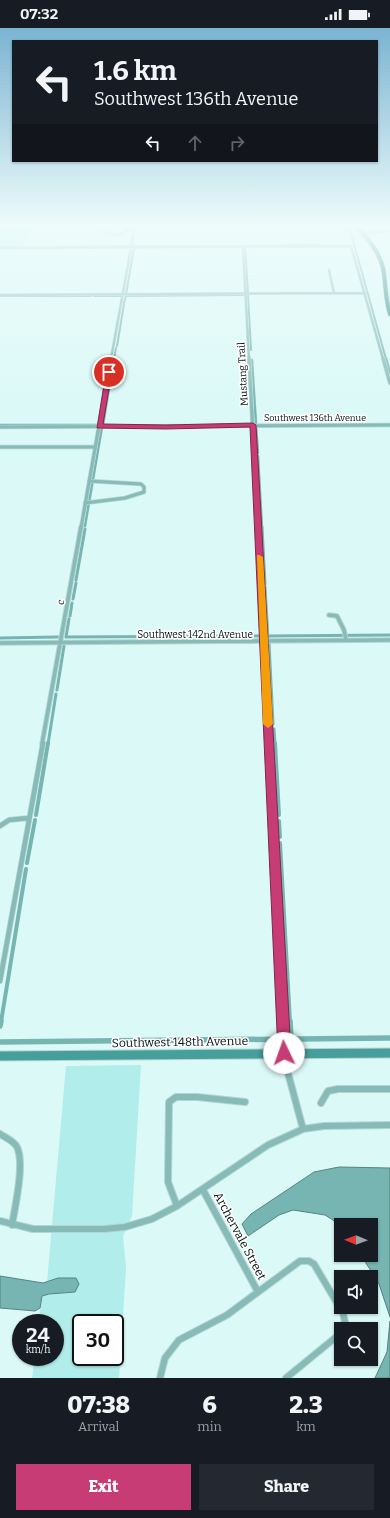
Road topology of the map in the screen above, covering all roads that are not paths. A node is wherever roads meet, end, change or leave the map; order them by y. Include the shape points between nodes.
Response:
1 (125, 289) edge
2 (245, 289) edge
3 (333, 289) edge
4 (364, 289) edge
5 (385, 289) edge
6 (334, 293) junction
7 (365, 293) junction
8 (245, 294) junction
9 (0, 295) edge
10 (124, 295) junction
11 (390, 314) edge
12 (390, 383) edge
13 (253, 425) junction
14 (390, 425) edge
15 (0, 426) edge
16 (99, 426) junction
17 (0, 447) edge
18 (95, 447) junction
19 (92, 481) junction
20 (86, 502) junction
21 (329, 615) dead end
22 (346, 640) junction
23 (390, 640) edge
24 (264, 641) junction
25 (0, 643) edge
26 (61, 643) junction
27 (29, 818) junction
28 (0, 826) edge
29 (0, 981) edge
30 (284, 1053) junction
31 (387, 1053) edge
32 (0, 1056) edge
33 (390, 1089) edge
34 (245, 1102) dead end
35 (321, 1102) dead end
36 (390, 1125) edge
37 (303, 1129) junction
38 (0, 1134) edge
39 (203, 1190) junction
40 (178, 1206) junction
41 (0, 1221) edge
42 (12, 1225) junction
43 (258, 1292) junction
44 (344, 1322) edge
45 (334, 1339) edge
46 (160, 1378) edge
47 (286, 1378) edge

1 - 10 street, c
2 - 8 street, Mustang Trail
3 - 6 street
4 - 7 street
5 - 11 main road
6 - 7 street
6 - 8 street
7 - 12 street
8 - 10 street
8 - 13 street, Mustang Trail
9 - 10 street
10 - 16 street, c
13 - 14 street, Southwest 136th Avenue
13 - 16 street, Southwest 136th Avenue
13 - 24 street, Mustang Trail
15 - 16 street, Southwest 136th Avenue
16 - 18 street, c
17 - 18 street
18 - 19 street, c
19 - 20 street, c
19 - 20 street via 141,484 144,492 131,498
20 - 26 street, c
21 - 22 street via 337,616
22 - 23 street, Southwest 142nd Avenue
22 - 24 street, Southwest 142nd Avenue
24 - 26 street, Southwest 142nd Avenue
24 - 30 street, Mustang Trail
25 - 26 street, Southwest 142nd Avenue
26 - 27 street, c
27 - 28 street via 9,820
27 - 29 street, c
30 - 31 street, Southwest 148th Avenue
30 - 32 street, Southwest 148th Avenue
30 - 37 street, Mustang Trail
33 - 35 street via 338,1089 328,1091
34 - 40 street via 176,1097 169,1102 168,1182
36 - 37 street via 324,1126
37 - 39 street via 268,1145
38 - 42 street via 12,1141 18,1149 19,1156
39 - 40 street
39 - 43 street, Archervale Street
40 - 42 street via 152,1219 124,1227 33,1229
41 - 42 street
43 - 44 street via 300,1261 309,1261 314,1264 343,1313
43 - 46 street via 227,1315 179,1340 168,1350
45 - 47 street

